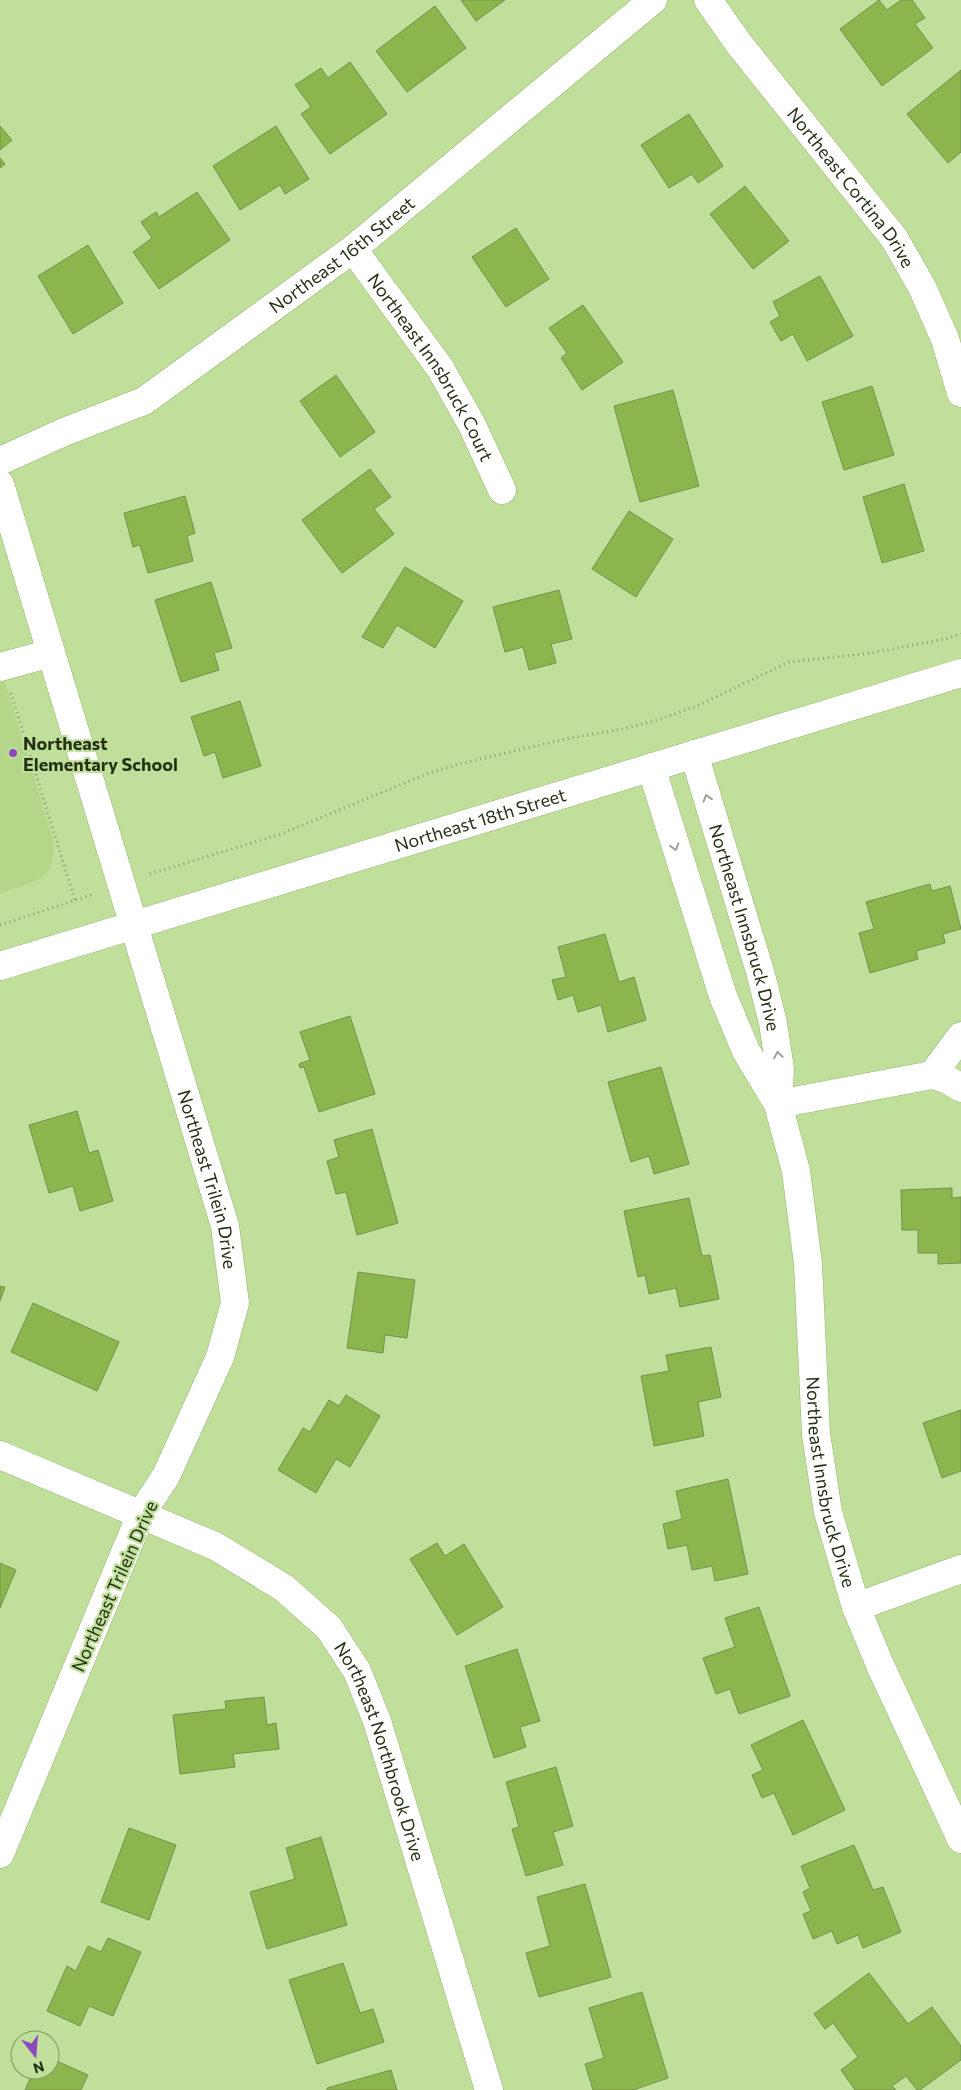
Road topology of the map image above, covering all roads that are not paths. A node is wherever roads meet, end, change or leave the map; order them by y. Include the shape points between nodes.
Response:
1 (653, 0) edge
2 (708, 0) edge
3 (353, 249) junction
4 (953, 337) edge
5 (961, 394) edge
6 (0, 462) edge
7 (0, 484) edge
8 (502, 490) dead end
9 (51, 654) junction
10 (1, 667) edge
11 (961, 673) edge
12 (694, 754) junction
13 (650, 767) junction
14 (132, 925) junction
15 (0, 966) edge
16 (764, 985) junction
17 (723, 996) junction
18 (961, 1036) edge
19 (932, 1075) junction
20 (961, 1088) edge
21 (778, 1104) junction
22 (0, 1455) edge
23 (141, 1514) junction
24 (961, 1569) edge
25 (856, 1608) junction
26 (961, 1839) edge
27 (0, 1854) edge
28 (489, 2090) edge

1 - 3 street, Northeast 16th Street
2 - 4 street, Northeast Cortina Drive via 739,44 894,238
3 - 6 street, Northeast 16th Street via 144,402 64,432
3 - 8 street, Northeast Innsbruck Court via 440,368 472,425
4 - 5 street, Northeast Cortina Drive
7 - 9 street, Northeast Trilein Drive
9 - 10 street
9 - 14 street, Northeast Trilein Drive
11 - 12 street, Northeast 18th Street
12 - 13 street, Northeast 18th Street
16 -> 12 street, Northeast Innsbruck Drive
13 - 14 street, Northeast 18th Street
13 -> 17 street, Northeast Innsbruck Drive
14 - 15 street, Northeast 18th Street
14 - 23 street, Northeast Trilein Drive via 225,1226 235,1303 220,1357 166,1476
16 - 17 street
21 -> 16 street, Northeast Innsbruck Drive via 780,1069
17 - 21 street, Northeast Innsbruck Drive via 746,1051
18 - 19 street
19 - 20 street
19 - 21 street
21 - 25 street, Northeast Innsbruck Drive via 796,1171 808,1264 819,1454 828,1512
22 - 23 street, Northeast Northbrook Drive
23 - 27 street, Northeast Trilein Drive
23 - 28 street, Northeast Northbrook Drive via 215,1546 284,1588 329,1628 357,1671 377,1721
24 - 25 street
25 - 26 street, Northeast Innsbruck Drive

